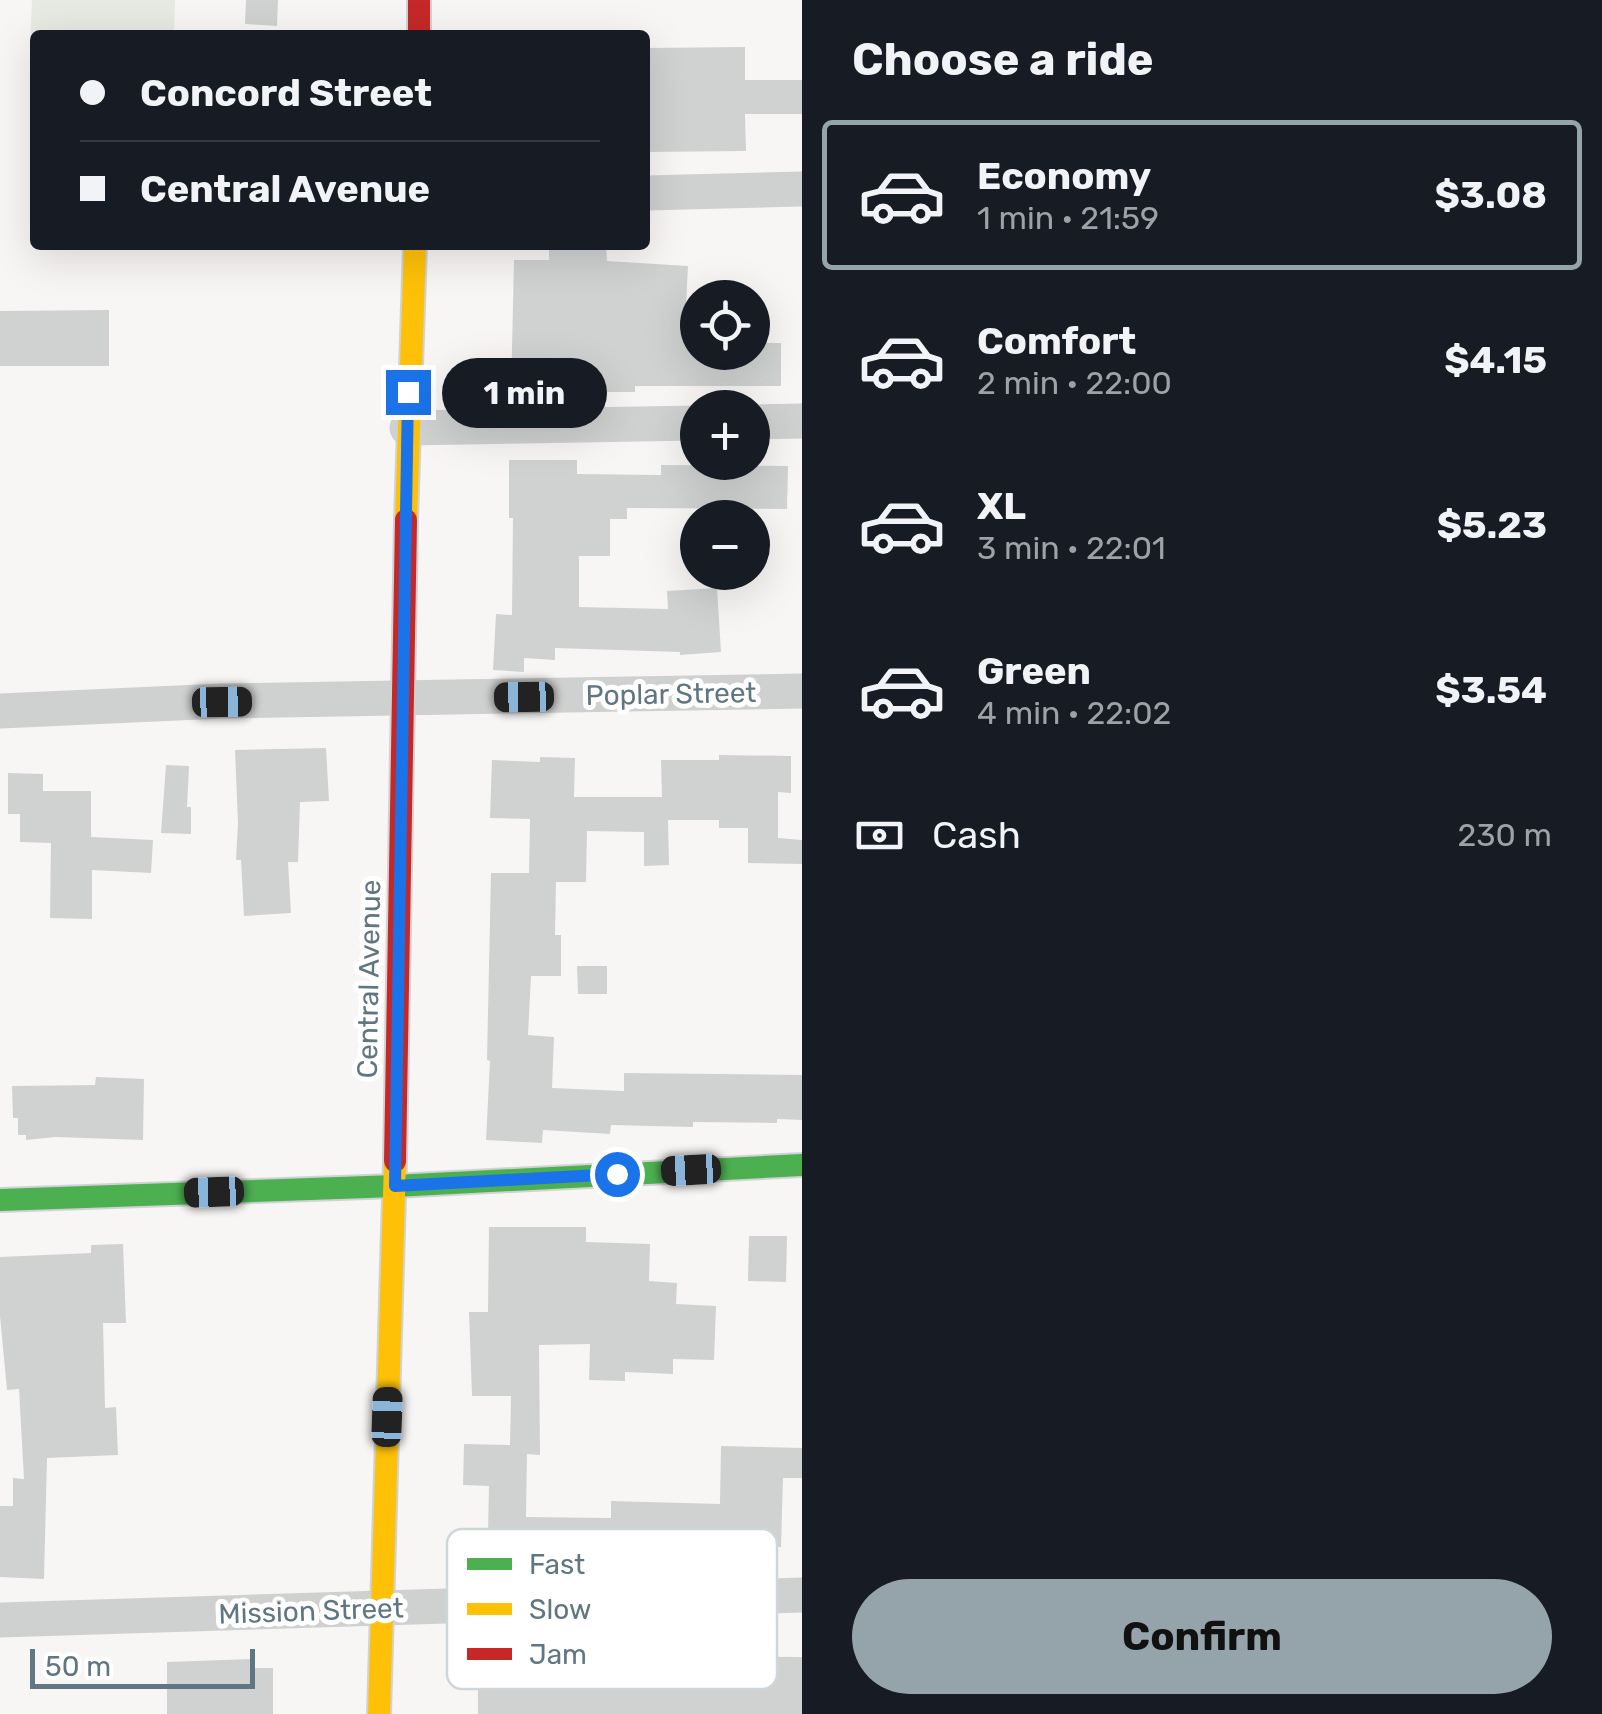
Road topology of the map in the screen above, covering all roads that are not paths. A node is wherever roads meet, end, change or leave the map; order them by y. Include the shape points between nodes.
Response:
1 (419, 0) edge
2 (419, 30) edge
3 (802, 189) edge
4 (650, 193) edge
5 (415, 250) edge
6 (802, 421) edge
7 (770, 422) edge
8 (680, 423) edge
9 (406, 428) junction
10 (802, 691) edge
11 (404, 700) junction
12 (0, 711) edge
13 (802, 1164) edge
14 (395, 1186) junction
15 (0, 1200) edge
16 (802, 1595) edge
17 (777, 1596) edge
18 (447, 1607) edge
19 (380, 1609) junction
20 (0, 1620) edge
21 (379, 1714) edge

1 - 2 street
3 - 4 street
5 - 9 street, Central Avenue
6 - 7 street
8 - 9 street
9 - 11 street, Central Avenue
10 - 11 street, Poplar Street
11 - 12 street, Poplar Street
11 - 14 street, Central Avenue
13 - 14 street
14 - 15 street
14 - 19 street, Central Avenue
16 - 17 street, Mission Street
18 - 19 street, Mission Street
19 - 20 street, Mission Street
19 - 21 street, Central Avenue

